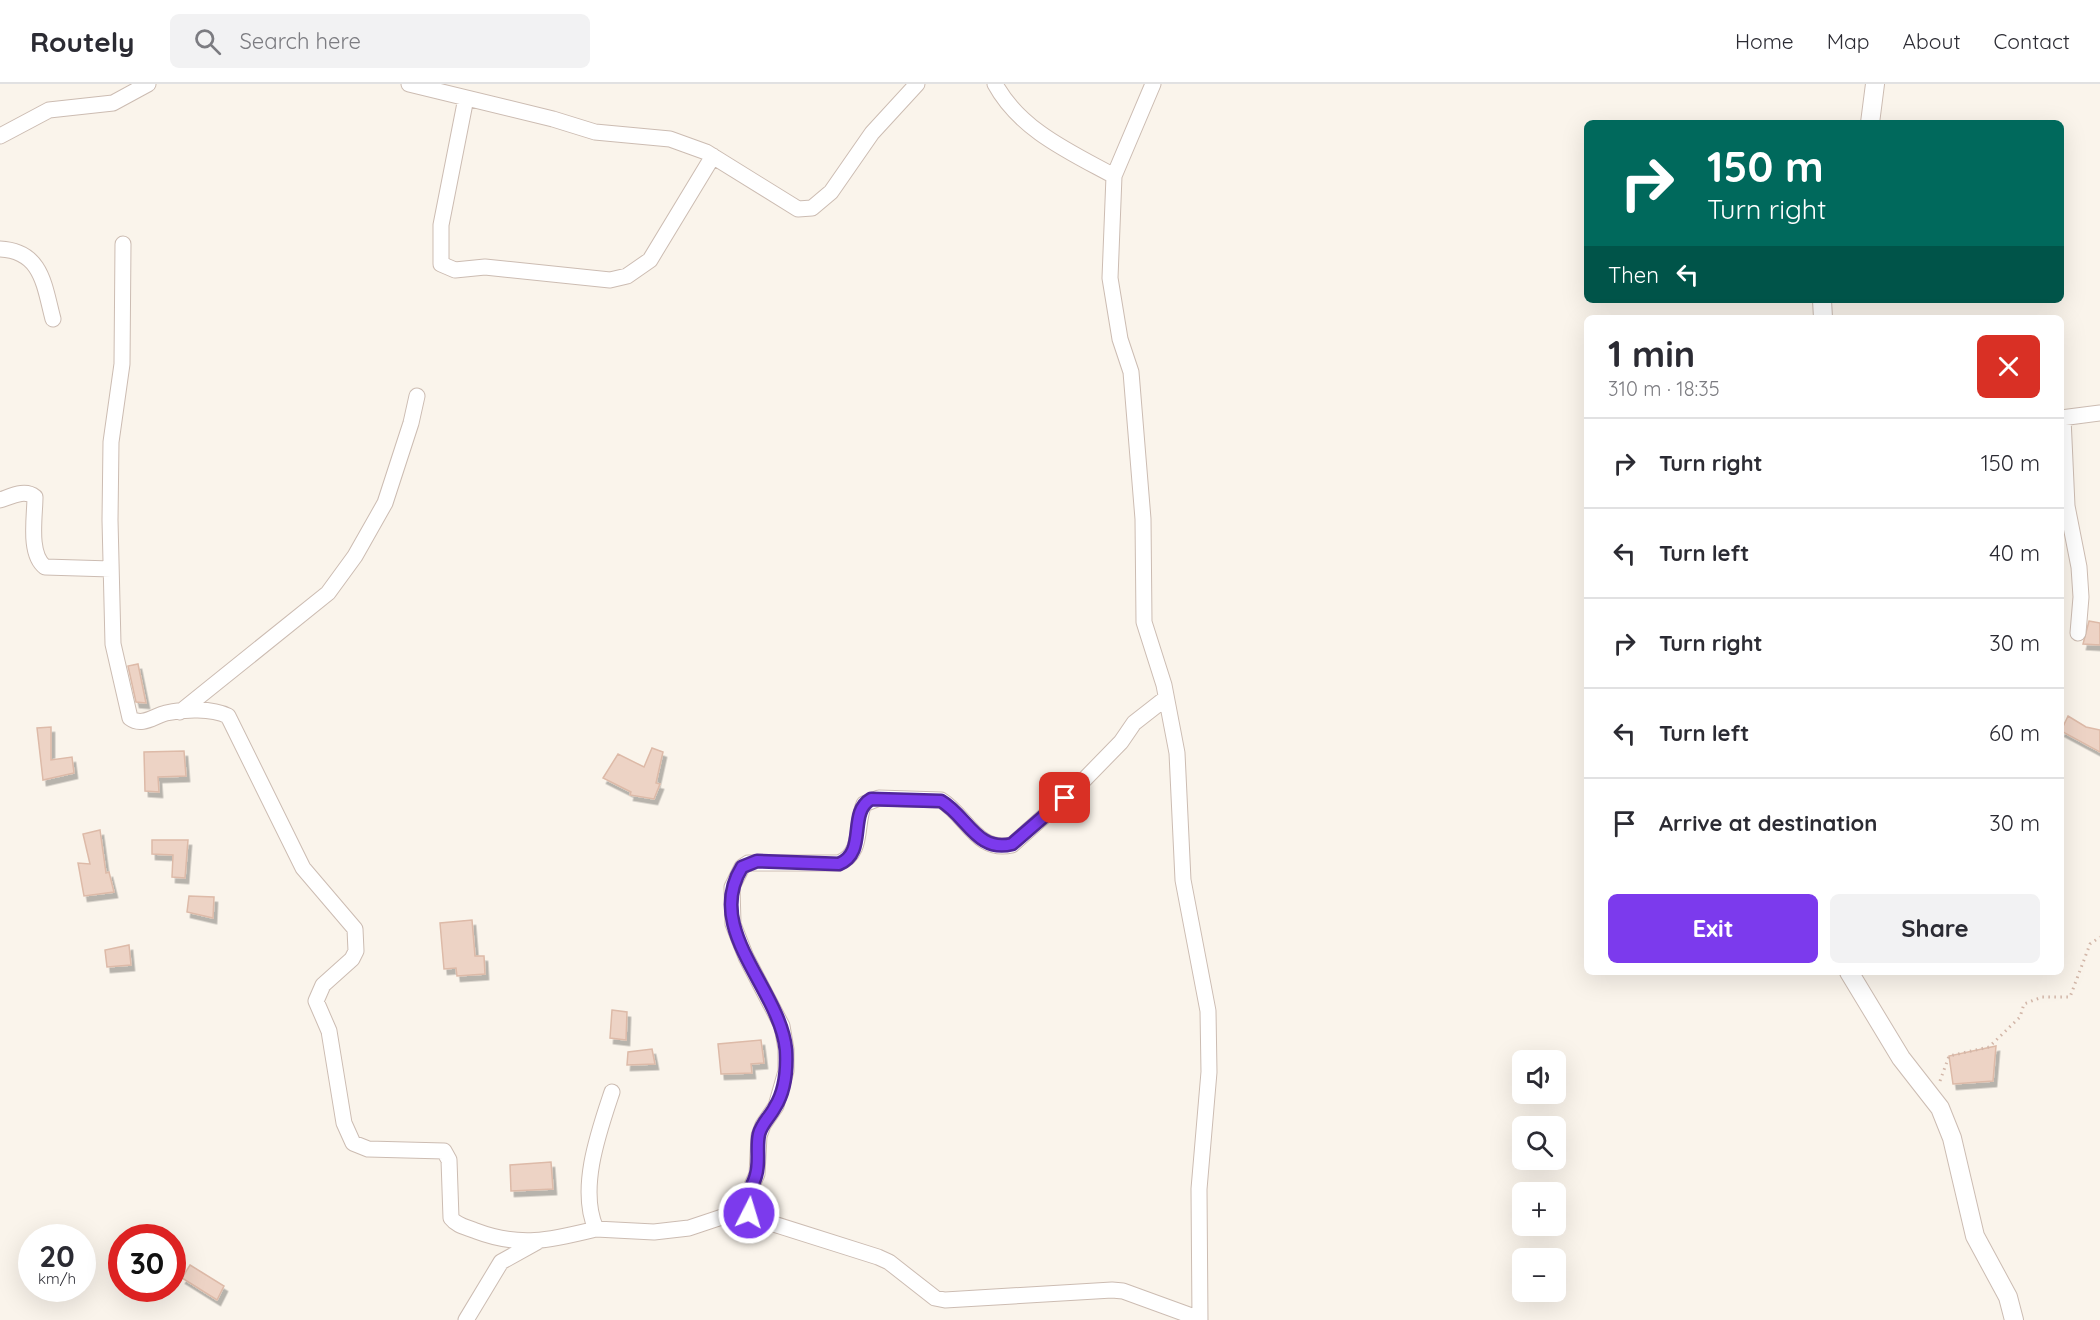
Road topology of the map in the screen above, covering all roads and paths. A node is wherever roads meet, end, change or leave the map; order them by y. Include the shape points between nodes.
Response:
1 (148, 84) edge
2 (409, 84) edge
3 (917, 84) edge
4 (995, 84) edge
5 (1153, 84) edge
6 (1875, 84) edge
7 (466, 98) junction
8 (1869, 120) edge
9 (0, 136) edge
10 (713, 156) junction
11 (1114, 176) junction
12 (123, 244) dead end
13 (0, 249) edge
14 (53, 319) dead end
15 (417, 396) dead end
16 (2100, 413) edge
17 (2064, 418) edge
18 (2064, 453) edge
19 (0, 500) edge
20 (111, 569) junction
21 (2078, 633) dead end
22 (1166, 698) junction
23 (180, 712) junction
24 (2100, 937) edge
25 (1851, 975) edge
26 (612, 1092) dead end
27 (1929, 1095) junction
28 (746, 1209) junction
29 (596, 1229) junction
30 (537, 1242) junction
31 (1200, 1319) edge
32 (466, 1320) edge
33 (2014, 1320) edge

1 - 9 street via 113,103 49,110
2 - 7 street
3 - 10 street via 872,134 831,192 812,208 792,206
4 - 11 street via 1005,102 1038,134
5 - 11 street
6 - 8 street
7 - 10 street via 595,132 670,139
7 - 10 street via 441,225 441,264 455,270 485,267 610,280 627,276 650,260
11 - 22 street via 1110,278 1120,339 1131,372 1143,519 1144,622
12 - 20 street via 122,364 111,442
13 - 14 street via 20,253 33,261 43,280
15 - 23 street via 385,503 355,556 328,593
16 - 17 street
18 - 21 street via 2067,506 2079,567
19 - 20 street via 22,493 35,497 37,556 45,567
20 - 23 street via 113,644 130,718 144,722 167,712
22 - 28 street via 1134,723 1079,786 1012,844 1001,847 981,840 941,801 879,798 864,804 856,844 846,861 757,861 742,867 732,887 733,924 782,1026 786,1071 776,1106 759,1136 757,1174
22 - 31 street via 1177,753 1183,880 1208,1011 1209,1071 1199,1189
23 - 30 street via 214,711 228,716 303,868 355,929 356,951 352,959 323,985 316,1001 328,1031 347,1135 352,1143 368,1149 444,1151 449,1160 450,1211 455,1223 487,1235
24 - 27 path via 2090,944 2070,997 2042,997 2024,1004 2020,1017 1989,1047 1949,1056 1942,1077
25 - 27 street via 1901,1058
26 - 29 street via 590,1170
27 - 33 street via 1940,1108 1952,1138 1975,1236 2008,1297
28 - 29 street via 689,1228 654,1232
28 - 31 street via 758,1219 889,1262 935,1298 1112,1290
29 - 30 street
30 - 32 street via 501,1262

